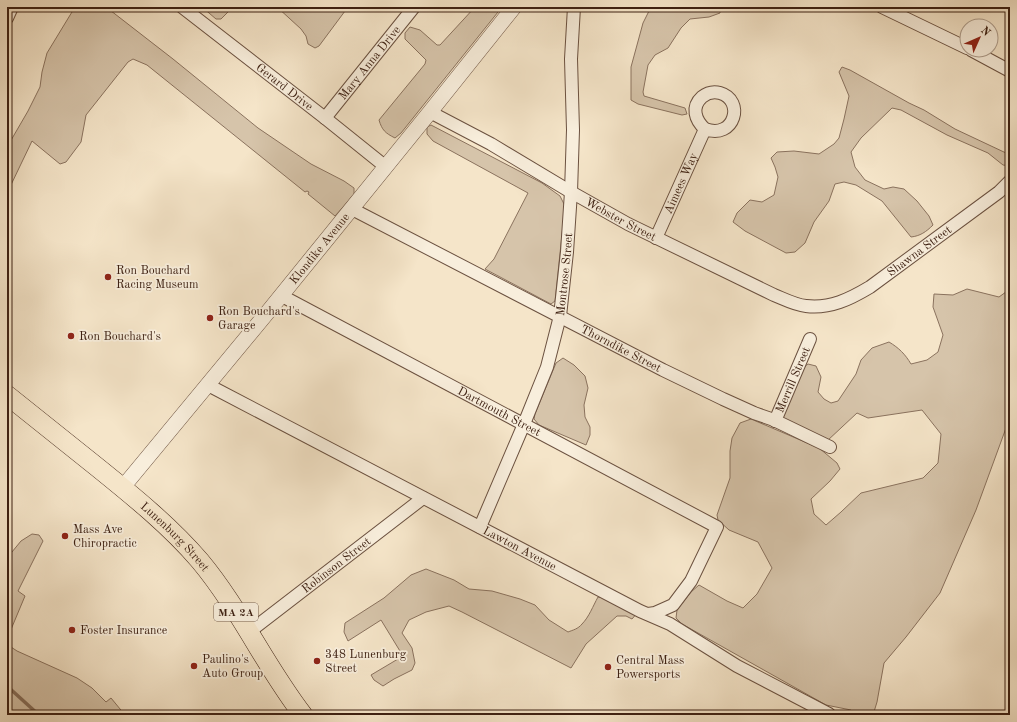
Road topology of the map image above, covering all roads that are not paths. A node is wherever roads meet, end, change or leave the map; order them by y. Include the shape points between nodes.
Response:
1 (12, 7) edge
2 (182, 7) edge
3 (414, 7) edge
4 (514, 7) edge
5 (574, 7) edge
6 (882, 7) edge
7 (7, 18) edge
8 (959, 44) edge
9 (987, 58) edge
10 (1010, 70) edge
11 (430, 112) junction
12 (326, 118) junction
13 (705, 129) dead end
14 (386, 167) junction
15 (1010, 181) edge
16 (571, 192) junction
17 (352, 209) junction
18 (656, 238) junction
19 (282, 296) junction
20 (820, 306) joint
21 (560, 316) junction
22 (810, 339) dead end
23 (208, 385) junction
24 (7, 395) edge
25 (775, 421) junction
26 (524, 424) junction
27 (830, 447) dead end
28 (123, 487) junction
29 (423, 498) junction
30 (480, 527) junction
31 (648, 614) junction
32 (249, 632) junction
33 (829, 714) edge
34 (303, 715) edge

1 - 7 street
2 - 12 street, Gerard Drive
3 - 12 street, Mary Anna Drive
4 - 11 street, Klondike Avenue
5 - 16 street, Montrose Street via 571,59
6 - 8 street
9 - 10 street
11 - 14 street, Klondike Avenue
11 - 16 street, Webster Street via 491,144
12 - 14 street, Gerard Drive
13 - 18 street, Aimees Way
14 - 17 street, Klondike Avenue
15 - 20 street, Shawna Street via 999,192 857,295 832,305
16 - 18 street, Webster Street
16 - 21 street, Montrose Street
17 - 19 street, Klondike Avenue
17 - 21 street, Thorndike Street
18 - 20 street, Webster Street via 774,295 805,306
19 - 23 street, Klondike Avenue
19 - 26 street, Dartmouth Street
21 - 25 street, Thorndike Street via 692,384
21 - 26 street, Montrose Street via 547,367
22 - 25 street, Merrill Street
23 - 28 street, Klondike Avenue
23 - 29 street, Lawton Avenue
24 - 28 main road, Lunenburg Street / MA 2A
25 - 27 street, Thorndike Street
26 - 30 street, Montrose Street
26 - 31 street, Dartmouth Street via 717,527 691,581 673,605
28 - 32 main road, Lunenburg Street / MA 2A via 174,533 199,560 223,591
29 - 30 street, Lawton Avenue
29 - 32 street, Robinson Street
30 - 31 street, Lawton Avenue
31 - 33 street, Lawton Avenue via 670,624 737,666
32 - 34 main road, Lunenburg Street / MA 2A

